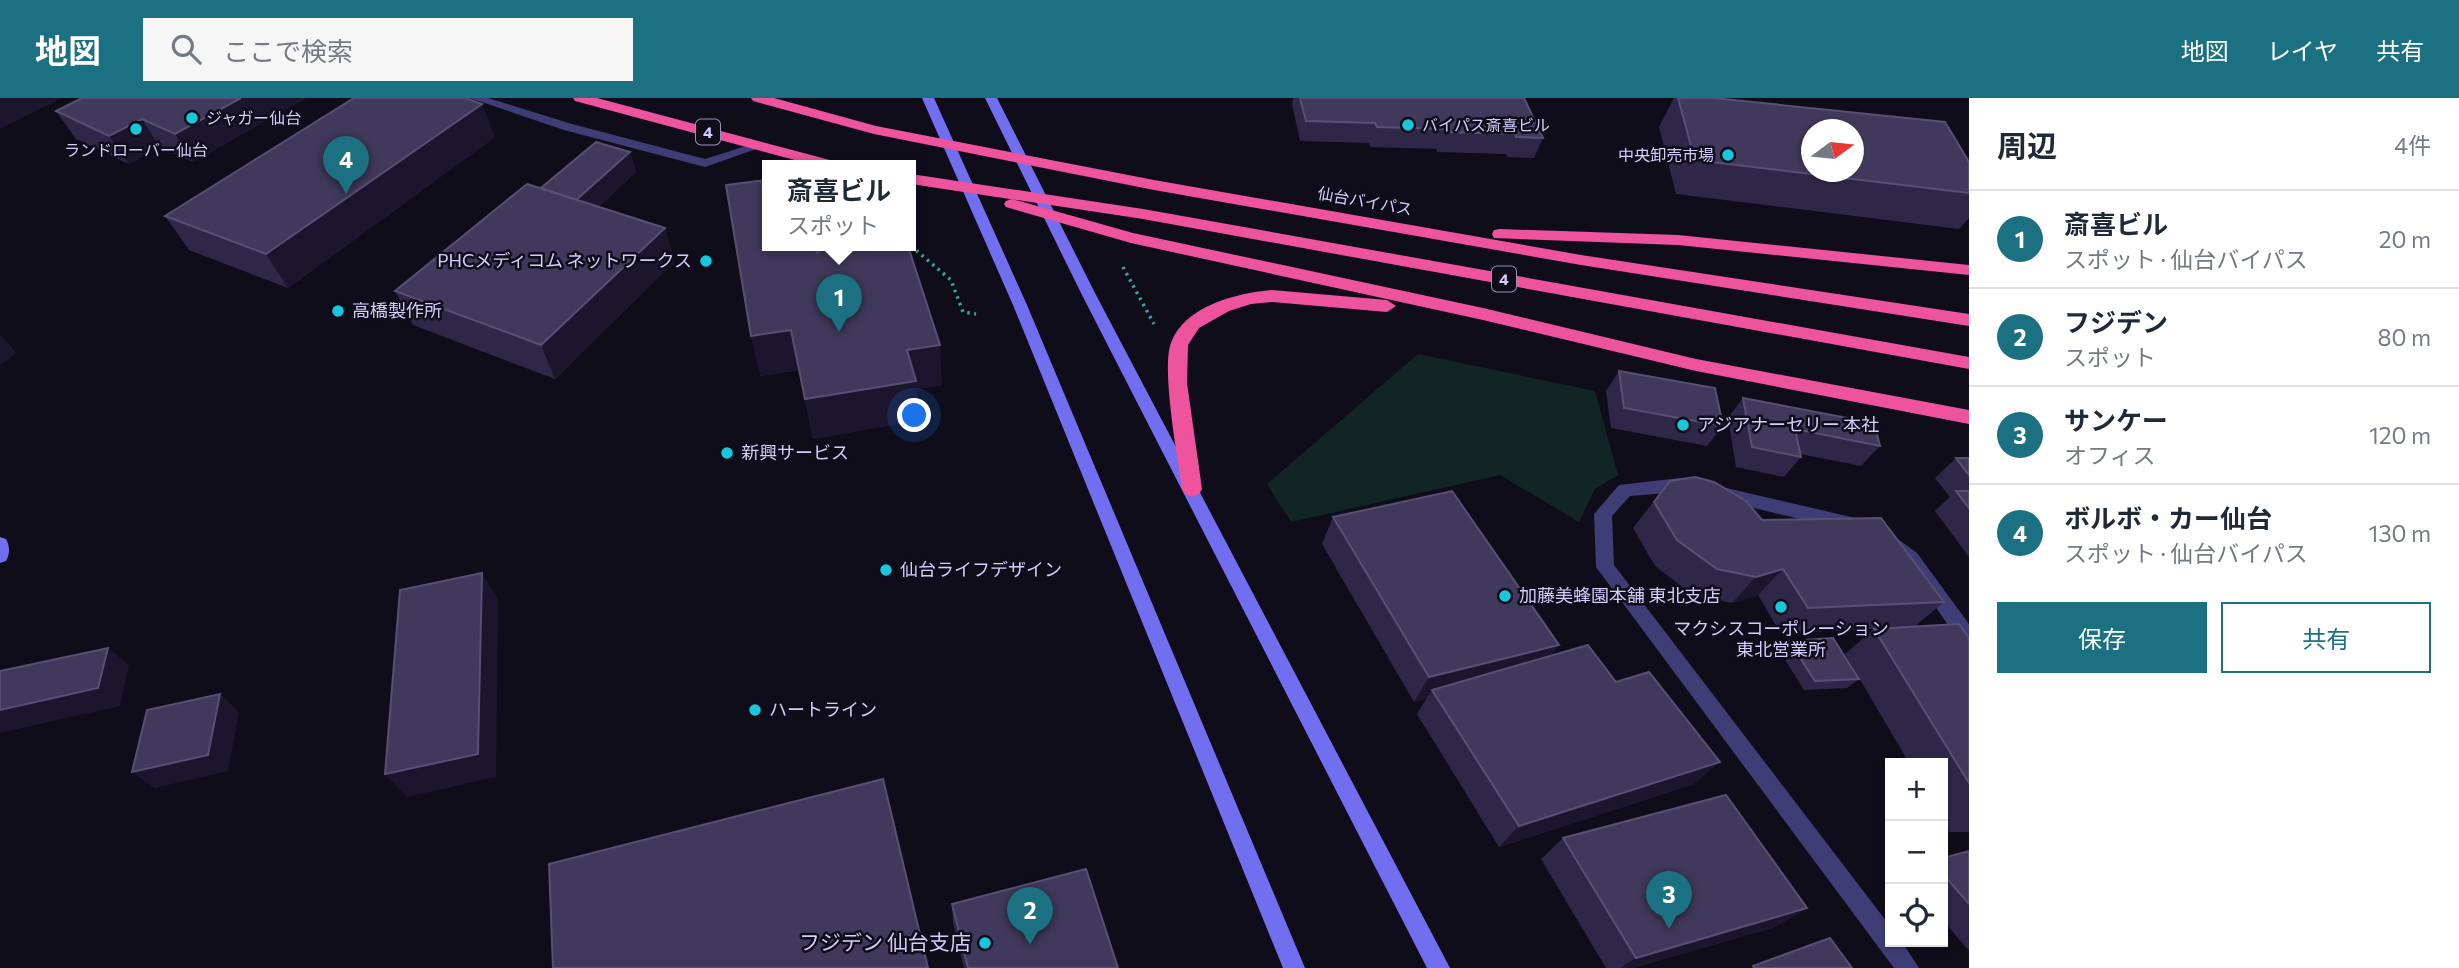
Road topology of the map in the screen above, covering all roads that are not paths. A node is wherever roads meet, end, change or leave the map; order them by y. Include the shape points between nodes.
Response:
1 (476, 98) edge
2 (580, 98) edge
3 (758, 98) edge
4 (928, 98) edge
5 (991, 98) edge
6 (948, 145) junction
7 (759, 146) junction
8 (1021, 158) junction
9 (813, 160) edge
10 (916, 180) edge
11 (971, 190) junction
12 (1040, 198) junction
13 (1049, 217) junction
14 (1435, 233) junction
15 (1969, 270) edge
16 (1483, 314) junction
17 (1969, 320) edge
18 (1969, 363) edge
19 (1969, 417) edge
20 (1192, 489) junction
21 (0, 544) edge
22 (0, 556) edge
23 (1969, 639) edge
24 (1294, 968) edge
25 (1439, 968) edge
26 (1908, 968) edge

1 - 7 street via 705,163
2 - 7 highway, 4
3 - 6 highway, 仙台バイパス / 4
4 - 6 street
5 - 8 street
6 - 8 highway, 仙台バイパス / 4
6 - 11 street
7 - 9 highway, 4
8 - 12 street
8 - 14 highway, 仙台バイパス / 4
10 - 11 highway, 4
11 - 12 highway, 4
11 - 13 highway, 4
11 - 24 street
12 - 13 street
12 - 18 highway, 4
13 - 16 highway, 4
13 - 20 street
14 - 15 highway, 4 via 1678,240
14 - 17 highway, 仙台バイパス / 4
16 - 19 highway, 4 via 1696,365
16 - 20 highway via 1272,296 1223,307 1193,324 1179,344 1178,383
20 - 25 street
21 - 22 street
23 - 26 street via 1911,558 1872,531 1680,484 1625,490 1603,514 1605,567

